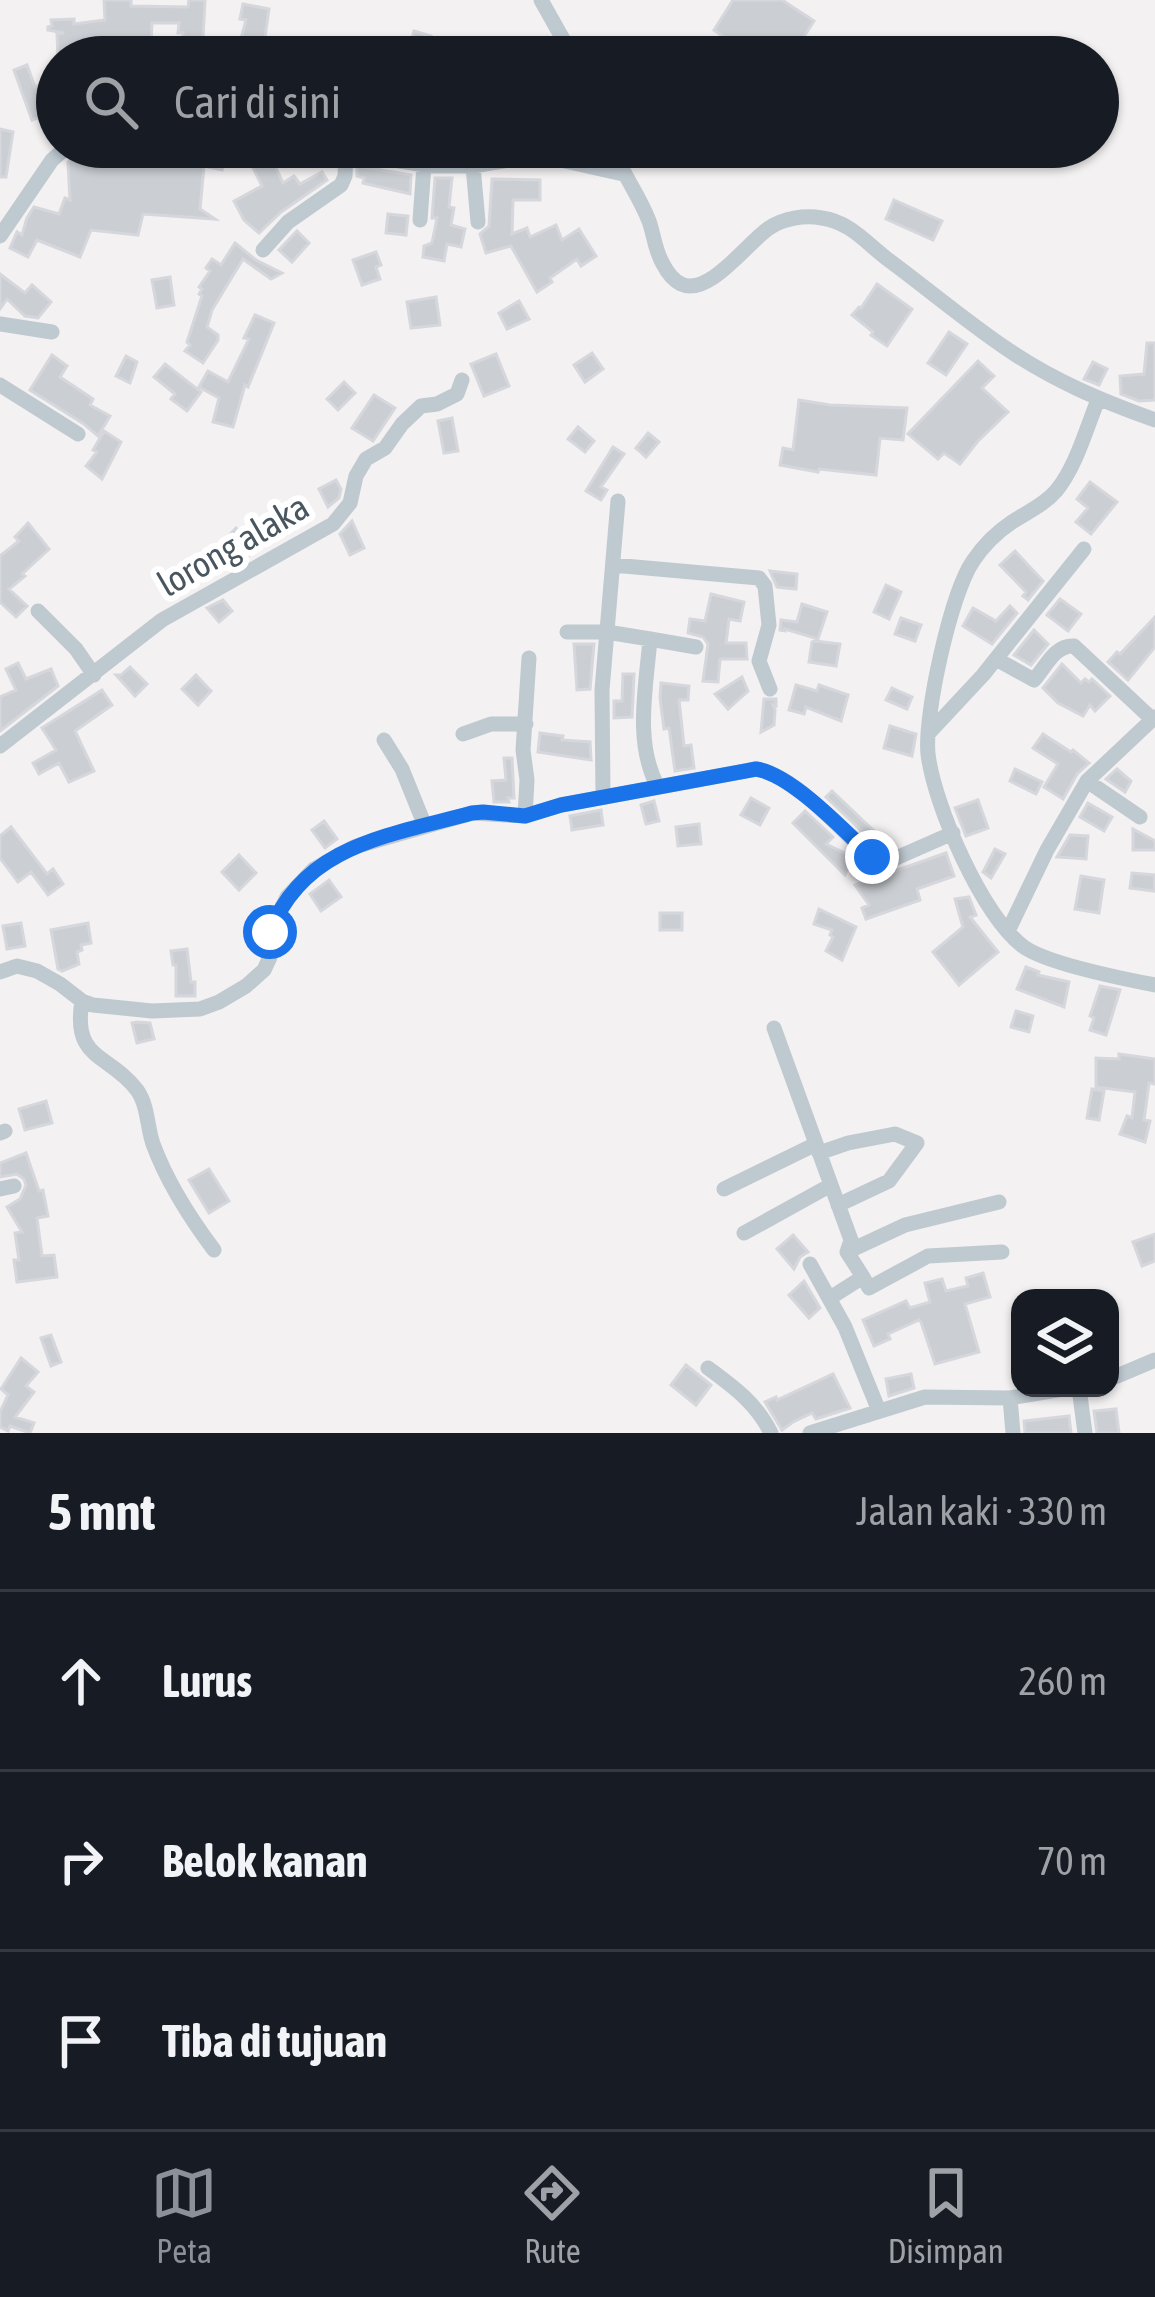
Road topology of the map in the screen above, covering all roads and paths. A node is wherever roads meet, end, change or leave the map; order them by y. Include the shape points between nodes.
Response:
1 (541, 0) edge
2 (561, 36) edge
3 (46, 168) edge
4 (345, 168) edge
5 (424, 168) edge
6 (472, 168) edge
7 (596, 168) edge
8 (621, 168) edge
9 (623, 174) junction
10 (420, 220) dead end
11 (478, 222) dead end
12 (2, 225) edge
13 (262, 250) dead end
14 (0, 324) edge
15 (52, 332) dead end
16 (462, 380) dead end
17 (0, 385) edge
18 (1097, 400) junction
19 (1155, 420) edge
20 (78, 434) dead end
21 (618, 501) dead end
22 (1084, 549) dead end
23 (613, 565) junction
24 (38, 611) dead end
25 (567, 632) dead end
26 (607, 632) junction
27 (650, 639) junction
28 (696, 647) dead end
29 (529, 658) dead end
30 (996, 659) junction
31 (94, 674) junction
32 (770, 689) dead end
33 (1154, 718) edge
34 (526, 724) junction
35 (463, 734) dead end
36 (928, 734) junction
37 (384, 740) dead end
38 (0, 746) edge
39 (1087, 781) junction
40 (658, 787) junction
41 (603, 797) junction
42 (525, 816) junction
43 (1140, 817) dead end
44 (425, 826) junction
45 (953, 833) junction
46 (1008, 932) junction
47 (0, 971) edge
48 (1155, 985) edge
49 (82, 1001) junction
50 (774, 1028) dead end
51 (818, 1148) junction
52 (831, 1185) junction
53 (724, 1189) dead end
54 (999, 1202) dead end
55 (838, 1204) junction
56 (744, 1233) dead end
57 (214, 1250) dead end
58 (848, 1252) junction
59 (1002, 1252) dead end
60 (810, 1264) dead end
61 (863, 1277) junction
62 (830, 1298) junction
63 (1155, 1360) edge
64 (708, 1368) dead end
65 (1119, 1374) edge
66 (1016, 1397) edge
67 (1080, 1397) edge
68 (1010, 1398) junction
69 (879, 1411) junction
70 (771, 1433) edge
71 (810, 1433) edge
72 (1013, 1433) edge
73 (1085, 1433) edge

1 - 2 street
3 - 12 street
4 - 13 street via 341,184
5 - 10 street
6 - 11 street
7 - 9 street
8 - 9 street
9 - 18 street via 663,266 683,286 711,279 771,227 821,218 850,227 1003,347
14 - 15 street
16 - 31 street, lorong alaka via 457,394 421,406 366,459 333,524 197,598
17 - 20 street
18 - 19 street
18 - 36 street via 1058,489 1008,524 972,563 950,620
21 - 23 street
22 - 30 street
23 - 26 street
23 - 32 street via 759,578 769,625 759,662
24 - 31 street
25 - 26 street
26 - 27 street
26 - 41 street
27 - 28 street
27 - 40 street via 645,757
29 - 34 street
30 - 33 street via 1034,680 1058,650 1074,646
30 - 36 street
31 - 38 street, lorong alaka
33 - 39 street
34 - 35 street
34 - 42 street
36 - 45 street via 930,768
37 - 44 street
39 - 43 street
39 - 46 street
40 - 41 street
40 - 45 street via 767,771 879,862
41 - 42 street
42 - 44 street via 483,812
44 - 49 street via 354,847 314,869 277,914 264,970 219,1002 152,1011
45 - 46 street
46 - 48 street via 1046,958
47 - 49 street via 37,971
49 - 57 street via 83,1038 141,1097 176,1192
50 - 51 street
51 - 52 street
51 - 53 street
51 - 55 street via 895,1134 917,1143 889,1181
52 - 55 street
52 - 56 street
54 - 58 street via 904,1226
55 - 58 street
58 - 61 street
59 - 61 street via 928,1256 868,1288
60 - 62 street
61 - 62 street
62 - 69 street
63 - 65 street
64 - 70 street via 737,1389
66 - 68 street
67 - 73 street
68 - 69 street via 939,1395
68 - 72 street
69 - 71 street

